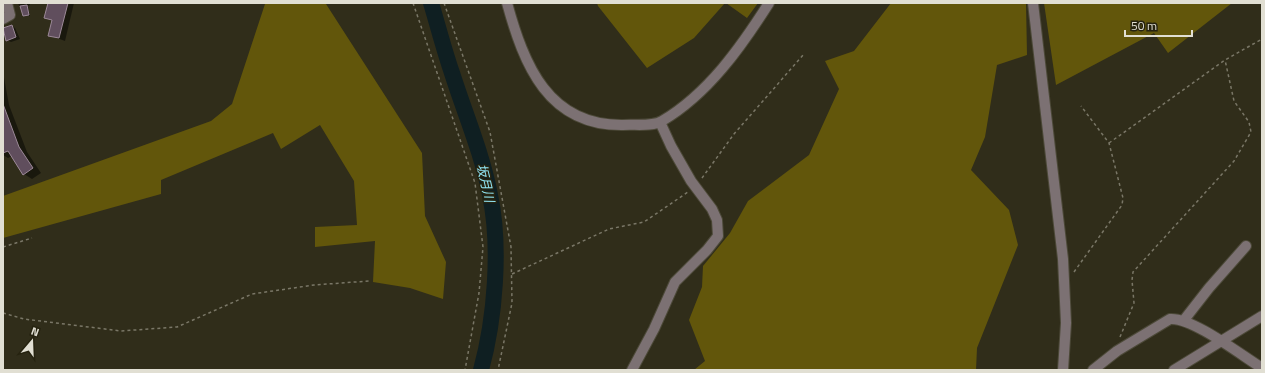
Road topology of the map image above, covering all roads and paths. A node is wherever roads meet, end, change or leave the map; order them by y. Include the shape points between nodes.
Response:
1 (6, 3) edge
2 (413, 3) edge
3 (444, 3) edge
4 (507, 3) edge
5 (769, 3) edge
6 (1033, 3) edge
7 (3, 19) edge
8 (1262, 39) edge
9 (804, 54) dead end
10 (1225, 60) junction
11 (1081, 106) dead end
12 (660, 122) junction
13 (1109, 143) junction
14 (696, 187) junction
15 (32, 238) dead end
16 (1246, 246) dead end
17 (3, 247) edge
18 (512, 274) junction
19 (1064, 278) junction
20 (369, 281) dead end
21 (3, 313) edge
22 (1262, 316) edge
23 (1184, 320) junction
24 (1220, 342) junction
25 (1112, 355) junction
26 (1262, 368) edge
27 (465, 370) edge
28 (498, 370) edge
29 (632, 370) edge
30 (1062, 370) edge
31 (1093, 370) edge
32 (1174, 370) edge

1 - 7 street via 10,15
2 - 27 path via 475,183 483,246 479,294
3 - 18 path via 490,132 512,247
4 - 12 street via 525,59 541,85 563,109 580,119 614,125
5 - 12 street via 726,64 700,91
6 - 19 street
8 - 10 path
9 - 14 path via 734,134
10 - 13 path
10 - 25 path via 1234,101 1249,122 1251,132 1234,162 1133,272 1134,303
11 - 13 path
12 - 14 street via 671,146
13 - 19 path via 1123,198 1122,205 1074,272
14 - 18 path via 644,222 609,229
14 - 29 street via 717,220 718,236 675,282
15 - 17 path
16 - 23 street
18 - 28 path via 512,303
19 - 30 street via 1066,323
20 - 21 path via 314,285 252,294 177,327 121,331 24,319
22 - 24 street
23 - 24 street
23 - 25 street via 1170,319
24 - 26 street
24 - 32 street
25 - 31 street

